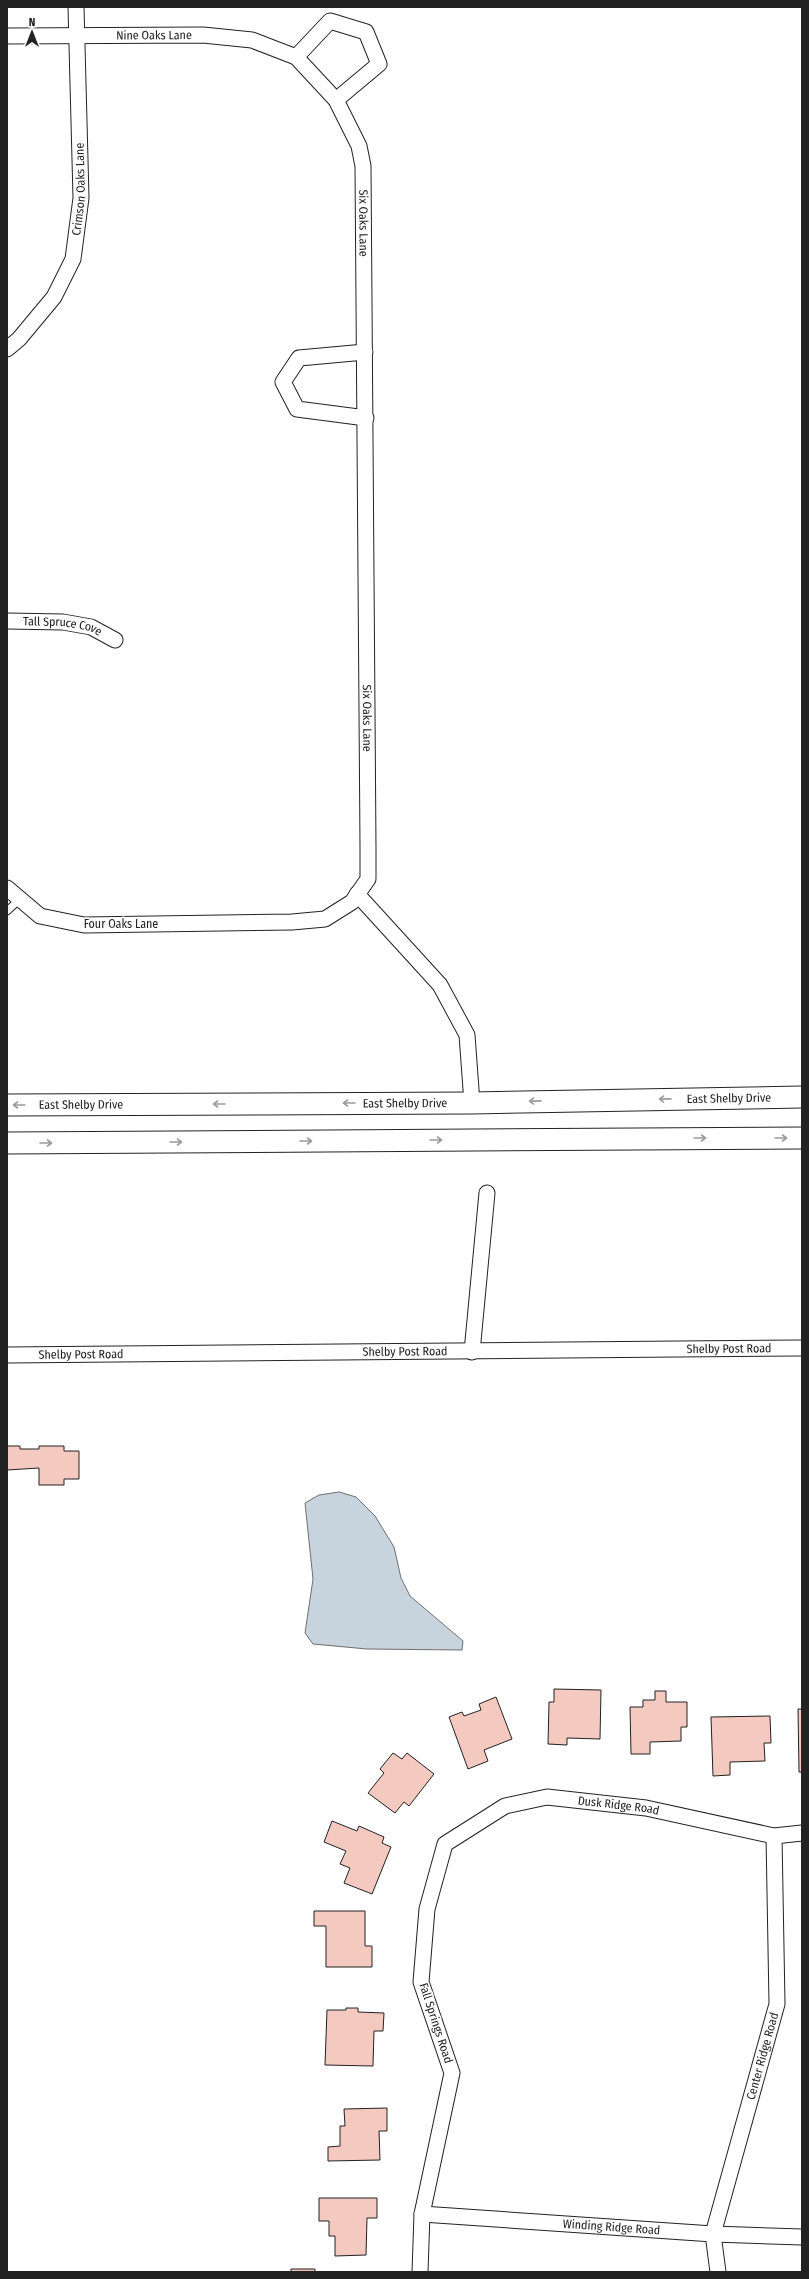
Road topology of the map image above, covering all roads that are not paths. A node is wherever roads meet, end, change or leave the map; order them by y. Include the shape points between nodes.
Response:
1 (76, 7) edge
2 (76, 35) junction
3 (7, 36) edge
4 (296, 57) junction
5 (336, 100) junction
6 (7, 349) edge
7 (365, 352) junction
8 (366, 418) junction
9 (7, 621) edge
10 (115, 640) dead end
11 (7, 888) edge
12 (357, 894) junction
13 (20, 899) junction
14 (7, 911) edge
15 (246, 923) joint
16 (802, 1097) edge
17 (472, 1103) junction
18 (7, 1105) edge
19 (802, 1138) edge
20 (7, 1143) edge
21 (487, 1193) dead end
22 (802, 1348) edge
23 (472, 1352) junction
24 (7, 1355) edge
25 (802, 1833) edge
26 (774, 1836) junction
27 (445, 1844) joint
28 (422, 2214) junction
29 (713, 2234) junction
30 (802, 2236) edge
31 (420, 2272) edge
32 (718, 2272) edge

1 - 2 street, Crimson Oaks Lane
2 - 3 street, Nine Oaks Lane
2 - 4 street, Nine Oaks Lane via 203,35 252,40
2 - 6 street, Crimson Oaks Lane via 81,198 73,259 54,297 19,339
4 - 5 street, Nine Oaks Lane
4 - 5 street via 330,21 366,32 379,64
5 - 7 street, Six Oaks Lane via 358,146 363,166
7 - 8 street, Six Oaks Lane
7 - 8 street via 299,358 283,382 297,409
8 - 12 street, Six Oaks Lane via 368,879
9 - 10 street, Tall Spruce Cove via 63,622 91,627
11 - 13 street, Four Oaks Lane
12 - 15 street, Six Oaks Lane via 352,902 325,919
12 - 17 street via 440,985 467,1035
13 - 14 lane
13 - 15 street, Four Oaks Lane via 40,916 84,925
16 -> 17 main road, East Shelby Drive
17 -> 18 main road, East Shelby Drive
20 -> 19 main road
21 - 23 street
22 - 23 street, Shelby Post Road
23 - 24 street, Shelby Post Road
25 - 26 street, Dusk Ridge Road
26 - 27 street, Dusk Ridge Road via 646,1808 547,1797 505,1806
26 - 29 street, Center Ridge Road via 776,2004
27 - 28 street, Fall Springs Road via 427,1909 421,1982 452,2073
28 - 29 street, Winding Ridge Road
28 - 31 street, Fall Springs Road
29 - 30 street, Winding Ridge Road
29 - 32 street, Center Ridge Road

